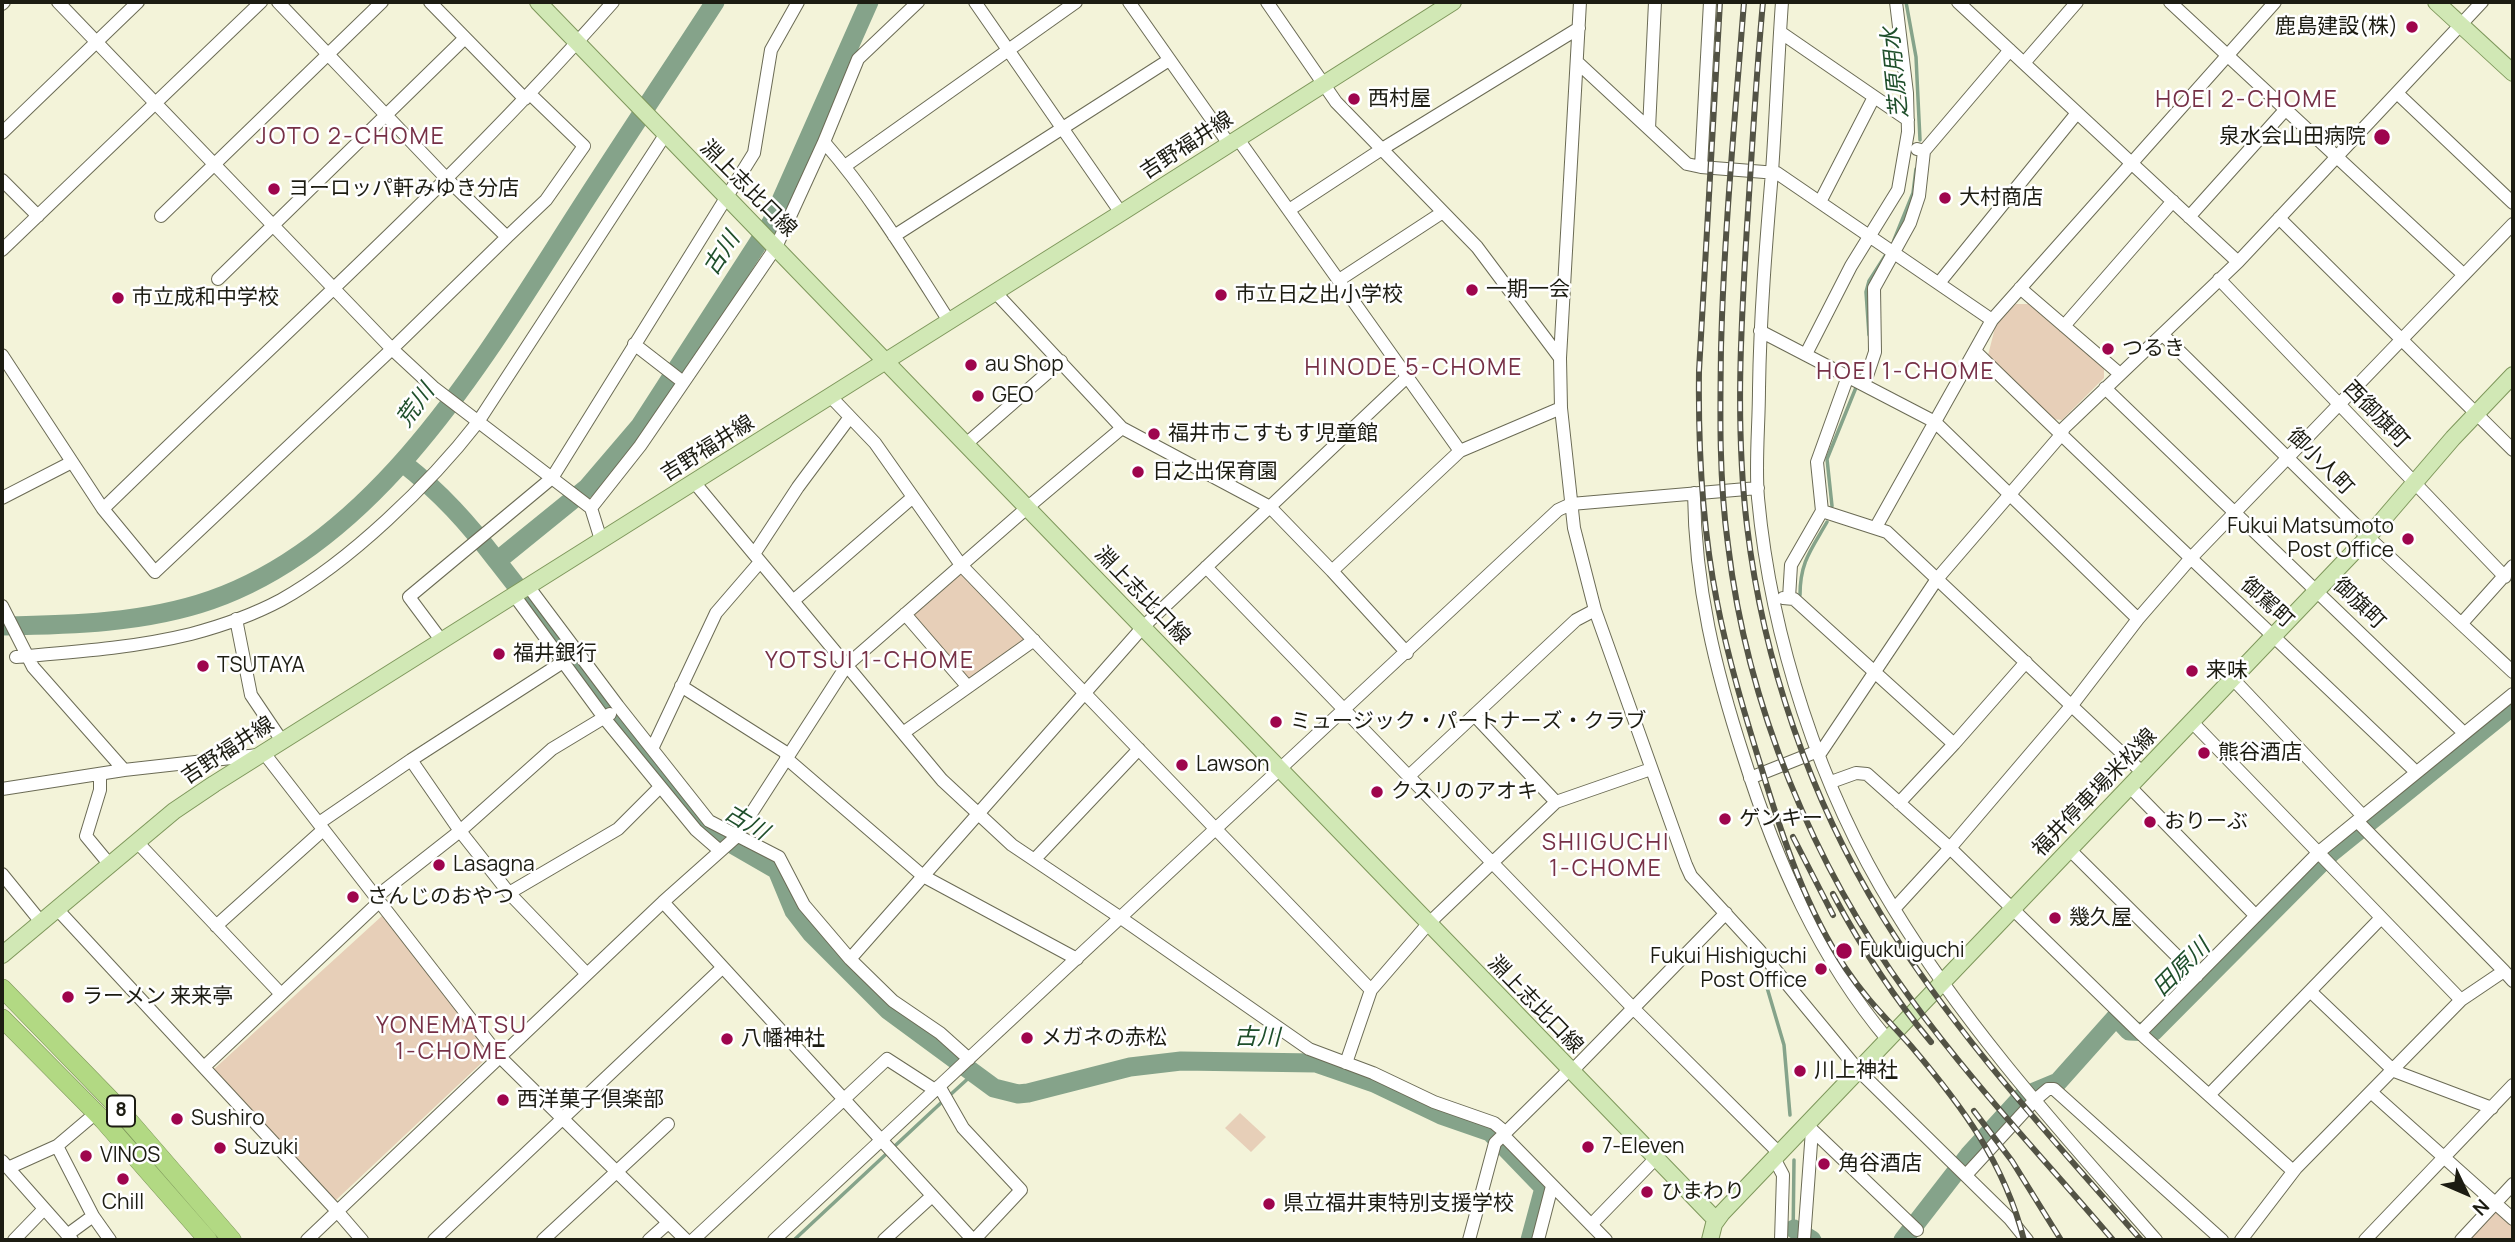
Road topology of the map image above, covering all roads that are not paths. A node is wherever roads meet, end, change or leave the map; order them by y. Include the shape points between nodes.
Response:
1 (58, 2) edge
2 (138, 2) edge
3 (261, 2) edge
4 (278, 2) edge
5 (382, 2) edge
6 (430, 2) edge
7 (538, 2) edge
8 (613, 2) edge
9 (798, 2) edge
10 (918, 2) edge
11 (975, 2) edge
12 (1076, 2) edge
13 (1129, 2) edge
14 (1268, 2) edge
15 (1580, 2) edge
16 (1655, 2) edge
17 (1710, 2) edge
18 (1782, 2) edge
19 (1896, 2) edge
20 (1958, 2) edge
21 (2077, 2) edge
22 (2170, 2) edge
23 (2275, 2) edge
24 (2436, 2) edge
25 (2482, 2) edge
26 (1447, 3) edge
27 (2461, 25) junction
28 (1579, 28) junction
29 (1780, 32) junction
30 (466, 38) junction
31 (96, 41) junction
32 (577, 42) junction
33 (1008, 49) junction
34 (2010, 50) junction
35 (328, 55) junction
36 (2229, 56) junction
37 (1169, 60) junction
38 (1577, 62) junction
39 (2024, 63) junction
40 (2513, 73) edge
41 (1324, 82) junction
42 (2397, 93) junction
43 (527, 96) junction
44 (1874, 97) junction
45 (156, 103) junction
46 (2286, 109) junction
47 (2077, 113) junction
48 (386, 116) junction
49 (1908, 120) junction
50 (1062, 128) junction
51 (1648, 129) junction
52 (2, 133) edge
53 (665, 135) junction
54 (824, 142) junction
55 (1234, 142) junction
56 (1906, 146) junction
57 (1382, 149) junction
58 (1923, 151) junction
59 (2337, 156) junction
60 (215, 164) junction
61 (2132, 164) junction
62 (845, 166) junction
63 (1701, 167) junction
64 (1772, 171) junction
65 (446, 178) junction
66 (2, 180) edge
67 (726, 197) junction
68 (2173, 201) junction
69 (1820, 202) junction
70 (2513, 203) edge
71 (1289, 210) junction
72 (1443, 212) junction
73 (1121, 213) junction
74 (37, 216) junction
75 (161, 216) dead end
76 (2189, 217) junction
77 (2279, 218) junction
78 (2513, 224) edge
79 (274, 225) junction
80 (894, 236) junction
81 (1871, 236) junction
82 (507, 237) junction
83 (769, 239) junction
84 (2, 250) edge
85 (1896, 252) junction
86 (2238, 261) junction
87 (2464, 275) junction
88 (218, 279) dead end
89 (2219, 279) junction
90 (1339, 280) junction
91 (1939, 283) junction
92 (333, 287) junction
93 (2020, 288) junction
94 (995, 292) junction
95 (1992, 320) junction
96 (949, 321) junction
97 (2064, 326) junction
98 (1760, 331) junction
99 (2162, 335) junction
100 (2402, 341) junction
101 (634, 344) junction
102 (392, 349) junction
103 (1975, 351) junction
104 (1806, 354) junction
105 (1560, 358) junction
106 (3, 359) edge
107 (1061, 361) junction
108 (885, 362) junction
109 (2120, 374) junction
110 (2513, 375) edge
111 (1408, 376) junction
112 (1848, 376) junction
113 (677, 378) junction
114 (1864, 384) junction
115 (2105, 388) junction
116 (830, 396) junction
117 (2339, 405) junction
118 (1561, 408) junction
119 (2475, 414) junction
120 (850, 417) junction
121 (478, 422) junction
122 (1935, 422) junction
123 (1122, 428) junction
124 (2061, 435) junction
125 (966, 444) junction
126 (2512, 447) edge
127 (1460, 451) junction
128 (2287, 457) junction
129 (72, 461) junction
130 (552, 478) junction
131 (694, 482) junction
132 (2415, 483) junction
133 (1758, 488) junction
134 (1694, 493) junction
135 (2010, 495) junction
136 (2, 496) edge
137 (913, 497) junction
138 (583, 502) junction
139 (1571, 504) junction
140 (1028, 507) junction
141 (1269, 507) junction
142 (103, 509) junction
143 (1822, 511) junction
144 (2235, 512) junction
145 (1876, 527) junction
146 (2368, 537) junction
147 (601, 540) junction
148 (757, 558) junction
149 (2190, 559) junction
150 (961, 565) junction
151 (1206, 567) junction
152 (1332, 571) junction
153 (2509, 572) edge
154 (1937, 579) junction
155 (521, 590) junction
156 (2317, 591) junction
157 (1773, 598) junction
158 (1789, 598) junction
159 (793, 601) junction
160 (2, 606) edge
161 (1595, 610) junction
162 (905, 614) junction
163 (236, 619) junction
164 (2138, 619) junction
165 (2462, 623) junction
166 (1143, 627) junction
167 (2274, 635) junction
168 (441, 640) junction
169 (1034, 640) junction
170 (1407, 653) junction
171 (23, 655) junction
172 (563, 662) junction
173 (2026, 662) junction
174 (847, 665) junction
175 (2513, 672) edge
176 (1875, 673) junction
177 (2234, 679) junction
178 (681, 686) junction
179 (968, 687) junction
180 (1084, 693) junction
181 (2513, 694) edge
182 (2072, 705) junction
183 (618, 706) junction
184 (1345, 710) junction
185 (1474, 715) junction
186 (605, 719) junction
187 (2192, 722) junction
188 (903, 733) junction
189 (2464, 733) junction
190 (282, 741) junction
191 (1954, 744) junction
192 (652, 749) junction
193 (1139, 749) junction
194 (1819, 753) junction
195 (262, 754) junction
196 (787, 756) junction
197 (411, 760) junction
198 (1280, 769) junction
199 (1651, 769) junction
200 (124, 770) junction
201 (2416, 772) junction
202 (2143, 773) junction
203 (100, 774) junction
204 (1409, 776) junction
205 (1750, 778) junction
206 (1831, 782) junction
207 (660, 787) junction
208 (2130, 787) junction
209 (2, 789) edge
210 (1556, 802) junction
211 (1899, 803) junction
212 (977, 814) junction
213 (2360, 818) junction
214 (321, 827) junction
215 (1216, 829) junction
216 (460, 831) junction
217 (736, 836) junction
218 (137, 842) junction
219 (1950, 848) junction
220 (719, 850) junction
221 (2070, 850) junction
222 (2319, 852) junction
223 (1035, 859) junction
224 (1493, 863) junction
225 (110, 865) junction
226 (2, 874) edge
227 (923, 876) junction
228 (509, 893) junction
229 (377, 899) junction
230 (663, 902) junction
231 (2014, 908) junction
232 (57, 909) junction
233 (1894, 909) junction
234 (1726, 913) junction
235 (2256, 916) junction
236 (1121, 918) junction
237 (2381, 918) junction
238 (41, 922) junction
239 (1428, 924) junction
240 (216, 926) junction
241 (2, 955) edge
242 (850, 959) junction
243 (1077, 959) junction
244 (722, 968) junction
245 (2504, 971) junction
246 (587, 974) junction
247 (2197, 976) junction
248 (1944, 981) junction
249 (2513, 981) edge
250 (2, 988) edge
251 (1371, 990) junction
252 (2311, 991) junction
253 (281, 994) junction
254 (2461, 1000) junction
255 (1633, 1008) junction
256 (2, 1018) edge
257 (2140, 1032) junction
258 (1888, 1040) junction
259 (500, 1057) junction
260 (969, 1059) junction
261 (1346, 1063) junction
262 (204, 1067) junction
263 (1570, 1071) junction
264 (1858, 1071) junction
265 (2394, 1071) junction
266 (2513, 1085) edge
267 (937, 1088) junction
268 (2372, 1093) junction
269 (2209, 1095) junction
270 (843, 1100) junction
271 (2035, 1100) junction
272 (2492, 1108) junction
273 (96, 1112) junction
274 (563, 1119) junction
275 (668, 1124) dead end
276 (1810, 1128) junction
277 (1504, 1133) junction
278 (881, 1141) junction
279 (57, 1146) junction
280 (1777, 1156) junction
281 (2442, 1157) junction
282 (1655, 1159) junction
283 (5, 1165) edge
284 (616, 1171) junction
285 (2293, 1171) junction
286 (1966, 1175) junction
287 (2513, 1184) edge
288 (1552, 1186) junction
289 (932, 1196) junction
290 (2496, 1203) junction
291 (44, 1209) junction
292 (337, 1211) junction
293 (93, 1216) junction
294 (2513, 1219) edge
295 (1716, 1220) junction
296 (668, 1223) junction
297 (1591, 1225) junction
298 (1917, 1230) dead end
299 (2246, 1236) edge
300 (69, 1238) edge
301 (1783, 1239) edge
302 (1803, 1239) edge
303 (14, 1240) edge
304 (110, 1240) edge
305 (208, 1240) edge
306 (232, 1240) edge
307 (307, 1240) edge
308 (362, 1240) edge
309 (434, 1240) edge
310 (543, 1240) edge
311 (649, 1240) edge
312 (686, 1240) edge
313 (693, 1240) edge
314 (774, 1240) edge
315 (884, 1240) edge
316 (974, 1240) edge
317 (1469, 1240) edge
318 (1538, 1240) edge
319 (1606, 1240) edge
320 (1710, 1240) edge
321 (2027, 1240) edge
322 (2156, 1240) edge
323 (2222, 1240) edge
324 (2260, 1240) edge
325 (2365, 1240) edge
326 (2461, 1240) edge

1 - 31 street
2 - 31 street
3 - 45 street
4 - 35 street
5 - 35 street
6 - 30 street
7 - 32 main road, 淵上志比口線
8 - 32 street
9 - 67 street via 771,50 754,152
10 - 54 street via 858,59
11 - 33 street
12 - 33 street
13 - 37 street
14 - 41 street
15 - 28 street
16 - 51 street
17 - 63 street
18 - 29 street
19 - 49 street
20 - 34 street
21 - 39 street
22 - 36 street
23 - 36 street
24 - 27 main road
25 - 27 street
26 - 41 main road, 吉野福井線
27 - 40 main road
27 - 42 street
28 - 38 street
28 - 57 street
29 - 44 street
29 - 64 street
30 - 43 street
30 - 48 street
31 - 45 street
31 - 52 street
32 - 43 street
32 - 53 main road, 淵上志比口線
33 - 50 street
33 - 62 street
34 - 39 street
34 - 58 street
35 - 48 street
35 - 60 street
36 - 46 street
36 - 61 street
37 - 50 street
37 - 55 street
38 - 51 street
38 - 105 street
39 - 47 street
41 - 55 main road, 吉野福井線
41 - 57 street via 1336,102
42 - 59 street
42 - 70 street
43 - 65 street
43 - 82 street via 584,146 546,200
44 - 49 street
44 - 69 street
45 - 60 street
45 - 74 street
46 - 59 street
46 - 76 street
47 - 61 street
47 - 91 street
48 - 65 street
48 - 79 street
49 - 56 street
50 - 73 street
50 - 80 street
51 - 63 street via 1687,164
53 - 67 main road, 淵上志比口線
53 - 121 street
54 - 62 street
54 - 83 street
55 - 71 street
55 - 73 main road, 吉野福井線
56 - 58 street
56 - 81 street via 1898,190
57 - 71 street
57 - 72 street
58 - 85 street via 1919,196
59 - 77 street
59 - 87 street
60 - 75 street
60 - 79 street
61 - 68 street
61 - 93 street
62 - 80 street
63 - 64 street
64 - 69 street
64 - 98 street
65 - 82 street
65 - 92 street
66 - 74 street
67 - 83 main road, 淵上志比口線
67 - 101 street
68 - 76 street
68 - 97 street
69 - 81 street
71 - 90 street
72 - 90 street
72 - 105 street via 1477,247
73 - 94 main road, 吉野福井線
74 - 84 street
76 - 86 street
77 - 86 street
77 - 100 street
78 - 87 street
79 - 88 street
79 - 92 street
80 - 96 street
81 - 85 street
81 - 104 street
82 - 102 street
83 - 108 main road, 淵上志比口線
83 - 113 street
85 - 91 street
85 - 114 street via 1874,288 1875,352
86 - 89 street
87 - 100 street
89 - 99 street
89 - 117 street, 西御旗町
90 - 111 street
91 - 95 street
92 - 102 street
92 - 142 street
93 - 95 street
93 - 97 street
94 - 96 main road, 吉野福井線
94 - 107 street
95 - 103 street
96 - 108 main road, 吉野福井線
97 - 109 street
98 - 104 street
98 - 133 street
99 - 109 street
99 - 128 street, 御小人町
100 - 117 street
100 - 119 street
101 - 113 street
101 - 130 street
102 - 121 street
102 - 142 street via 155,572
103 - 122 street
103 - 124 street, 御駕町
104 - 112 street
105 - 118 street
106 - 129 street
107 - 123 street
107 - 125 street
108 - 116 main road, 吉野福井線
108 - 125 main road, 淵上志比口線
109 - 115 street
110 - 119 main road, 福井停車場米松線
111 - 127 street
111 - 141 street
112 - 114 street
112 - 143 street via 1816,462
113 - 138 street via 640,446
114 - 122 street
115 - 124 street
115 - 144 street, 御旗町
116 - 120 street
116 - 131 main road, 吉野福井線
117 - 128 street
117 - 132 street, 西御旗町
118 - 127 street
118 - 139 street
119 - 126 street
119 - 132 main road, 福井停車場米松線
120 - 137 street via 875,443
120 - 148 street via 799,487
121 - 130 street
121 - 163 street via 415,493 354,547 304,586
122 - 135 street
122 - 145 street
123 - 140 street
123 - 141 street
124 - 135 street
124 - 149 street, 御駕町
125 - 140 main road, 淵上志比口線
127 - 152 street
128 - 144 street
128 - 146 street, 御小人町
129 - 136 street
129 - 142 street
130 - 138 street
130 - 168 street via 409,597
131 - 147 main road, 吉野福井線
131 - 148 street
132 - 146 main road, 福井停車場米松線
132 - 153 street, 西御旗町
133 - 134 street
133 - 157 street
134 - 139 street
134 - 205 street via 1704,616
135 - 154 street
135 - 164 street
137 - 150 street
137 - 159 street
138 - 147 street
139 - 161 street
139 - 170 street via 1554,514
140 - 150 street
140 - 166 main road, 淵上志比口線
141 - 151 street
141 - 152 street
143 - 145 street
143 - 158 street via 1791,565
144 - 149 street
144 - 156 street, 御旗町
145 - 154 street
146 - 156 main road, 福井停車場米松線
146 - 165 street, 御小人町
147 - 155 main road, 吉野福井線
148 - 159 street
148 - 178 street via 716,613
149 - 164 street
149 - 167 street, 御駕町
150 - 162 street
150 - 169 street
151 - 166 street
151 - 184 street
152 - 170 street
153 - 165 street
154 - 173 street
154 - 176 street
155 - 168 main road, 吉野福井線
155 - 172 street
155 - 183 street
156 - 167 main road, 福井停車場米松線
156 - 189 street, 御旗町
157 - 158 street
157 - 194 street
158 - 176 street
159 - 174 street
160 - 171 street
161 - 185 street via 1576,620
161 - 199 street
162 - 174 street
162 - 179 street
163 - 171 street via 146,643
163 - 190 street via 251,695
164 - 182 street
165 - 175 street, 御小人町
166 - 180 street
166 - 198 main road, 淵上志比口線
167 - 177 main road, 福井停車場米松線
167 - 201 street, 御駕町
168 - 190 main road, 吉野福井線
169 - 179 street
169 - 180 street
170 - 184 street
171 - 200 street
172 - 186 street
172 - 197 street
173 - 182 street
173 - 191 street
174 - 188 street
174 - 196 street
176 - 191 street
176 - 194 street
177 - 187 main road, 福井停車場米松線
177 - 213 street
178 - 192 street
178 - 196 street
179 - 188 street
180 - 193 street
180 - 212 street
181 - 189 street
182 - 202 street
182 - 219 street
183 - 186 street
183 - 192 street
184 - 198 street
184 - 204 street
185 - 204 street
185 - 210 street
186 - 207 street
186 - 216 street via 552,749
187 - 202 main road, 福井停車場米松線
187 - 222 street
188 - 212 street
189 - 201 street
190 - 195 main road, 吉野福井線
191 - 211 street
192 - 217 street via 709,821
193 - 215 street
193 - 223 street
194 - 205 street
194 - 206 street
195 - 200 street
195 - 214 street
195 - 218 main road, 吉野福井線 via 184,804
196 - 217 street
196 - 227 street
197 - 214 street
197 - 216 street
198 - 215 street
198 - 239 main road, 淵上志比口線
199 - 210 street
199 - 234 street via 1688,872
200 - 203 street
201 - 213 street
202 - 208 main road, 福井停車場米松線
203 - 209 street
203 - 225 street via 100,790 86,836
204 - 224 street
205 - 258 street via 1773,843 1809,921 1846,986
206 - 211 street via 1867,774
206 - 233 street
207 - 220 street
207 - 228 street via 618,829
208 - 221 main road, 福井停車場米松線
208 - 235 street
210 - 224 street
211 - 219 street
212 - 223 street
212 - 227 street
213 - 222 street
213 - 245 street
214 - 229 street
214 - 240 street
215 - 236 street
215 - 251 street
216 - 228 street
216 - 229 street
217 - 220 street
217 - 242 street via 779,857 804,905
218 - 225 main road, 吉野福井線
218 - 240 street
219 - 231 street
219 - 233 street
220 - 230 street
221 - 231 main road, 福井停車場米松線
221 - 247 street
222 - 235 street
222 - 237 street
223 - 236 street
224 - 239 street
224 - 255 street
225 - 232 main road, 吉野福井線
226 - 238 street
227 - 242 street
227 - 243 street
228 - 246 street
229 - 253 street
229 - 259 street
230 - 244 street
230 - 246 street
231 - 248 main road, 福井停車場米松線
231 - 257 street
232 - 238 main road, 吉野福井線
232 - 262 street
233 - 248 street
234 - 255 street
234 - 264 street
235 - 247 street
236 - 243 street
236 - 261 street via 1309,1049
237 - 252 street
237 - 254 street
238 - 241 main road, 吉野福井線
239 - 251 street
239 - 263 main road, 淵上志比口線
240 - 253 street
242 - 260 street via 893,1001
243 - 260 street
244 - 270 street
244 - 274 street
245 - 249 street
245 - 254 street
246 - 259 street
247 - 257 street
248 - 258 main road, 福井停車場米松線
248 - 271 street
250 - 306 highway, 8 via 111,1100
251 - 261 street
252 - 265 street
252 - 269 street
253 - 262 street
254 - 265 street
255 - 263 street
255 - 280 street
256 - 273 highway, 8
257 - 269 street
258 - 264 main road, 福井停車場米松線
259 - 274 street
259 - 292 street
260 - 267 street
261 - 277 street via 1494,1123
262 - 292 street
263 - 277 street
263 - 282 main road, 淵上志比口線
264 - 276 main road, 福井停車場米松線
264 - 286 street
265 - 268 street
265 - 272 street
266 - 272 street
267 - 270 street via 887,1059
267 - 278 street
267 - 316 street via 963,1128 1021,1190
268 - 281 street
268 - 285 street
269 - 285 street
270 - 278 street
270 - 313 street
271 - 286 street
271 - 322 street
271 - 323 street via 2048,1089 2058,1091
272 - 281 street
273 - 279 street
273 - 305 highway, 8
274 - 284 street
274 - 309 street
275 - 284 street
276 - 280 main road, 福井停車場米松線
276 - 298 street
276 - 302 street
277 - 288 street
277 - 317 street via 1495,1143
278 - 289 street
278 - 314 street
279 - 283 street
279 - 293 street
280 - 295 main road, 福井停車場米松線
280 - 301 street via 1783,1175
281 - 290 street
281 - 325 street
282 - 295 main road, 淵上志比口線
282 - 297 street
283 - 291 street
284 - 296 street
284 - 310 street
285 - 299 street
286 - 321 street
287 - 290 street
288 - 297 street
288 - 318 street
289 - 315 street
289 - 316 street
290 - 294 street
290 - 326 street
291 - 300 street
291 - 303 street
292 - 307 street
292 - 308 street
293 - 300 street
293 - 304 street
295 - 320 main road, 福井停車場米松線
296 - 311 street
296 - 312 street
297 - 319 street
299 - 324 street
301 - 302 street

